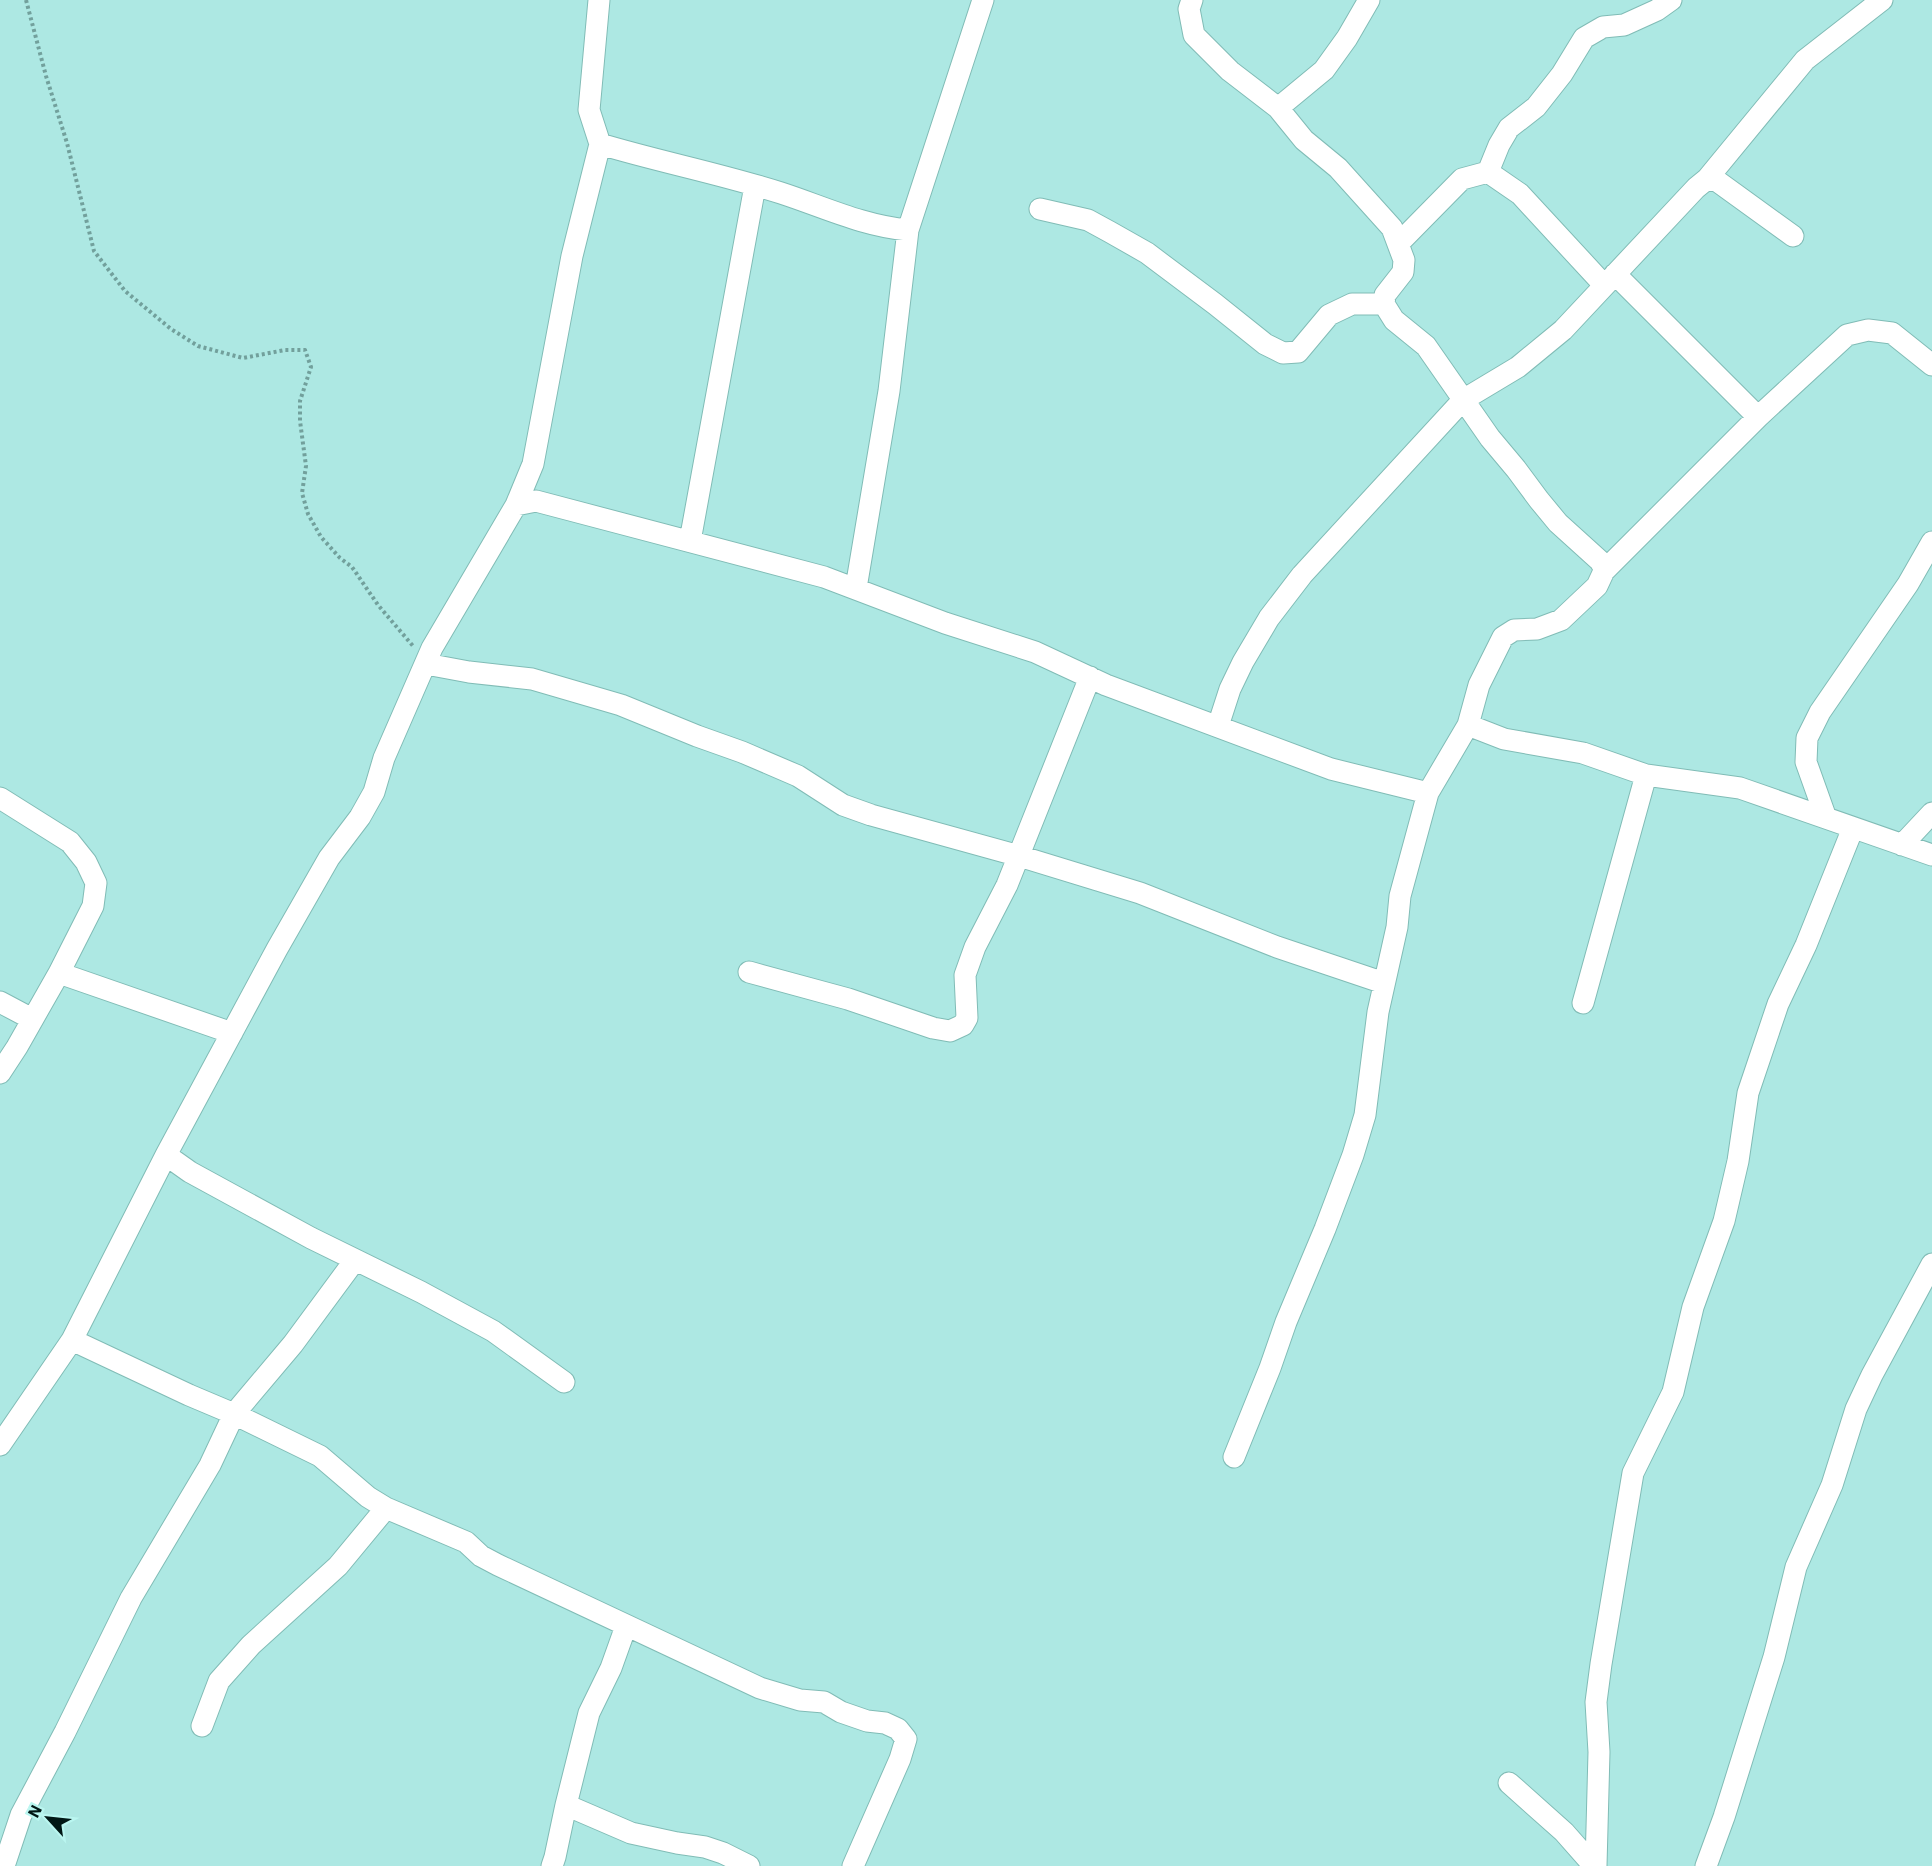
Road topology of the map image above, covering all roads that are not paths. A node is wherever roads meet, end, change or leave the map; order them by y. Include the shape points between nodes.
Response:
1 (599, 0) edge
2 (983, 0) edge
3 (1192, 0) edge
4 (1369, 0) edge
5 (1671, 0) edge
6 (1882, 0) edge
7 (1278, 108) junction
8 (600, 144) junction
9 (1488, 172) junction
10 (1707, 179) junction
11 (755, 186) junction
12 (1040, 209) dead end
13 (908, 230) junction
14 (1793, 236) dead end
15 (1399, 243) junction
16 (1610, 280) junction
17 (1384, 304) junction
18 (1932, 365) edge
19 (1463, 400) junction
20 (1758, 417) junction
21 (516, 504) junction
22 (690, 541) junction
23 (1932, 542) edge
24 (1604, 571) junction
25 (856, 588) junction
26 (426, 664) junction
27 (1090, 677) junction
28 (1468, 725) junction
29 (1218, 726) junction
30 (1646, 775) junction
31 (1428, 792) junction
32 (0, 798) edge
33 (1932, 813) edge
34 (1826, 818) junction
35 (1853, 828) junction
36 (1902, 845) junction
37 (1932, 855) edge
38 (1019, 856) junction
39 (749, 972) dead end
40 (59, 973) junction
41 (1384, 983) junction
42 (0, 1002) edge
43 (1583, 1003) dead end
44 (32, 1019) junction
45 (232, 1033) junction
46 (0, 1073) edge
47 (166, 1155) junction
48 (355, 1260) junction
49 (1932, 1264) edge
50 (72, 1340) junction
51 (564, 1382) dead end
52 (234, 1414) junction
53 (0, 1445) edge
54 (1234, 1457) dead end
55 (386, 1508) junction
56 (626, 1626) junction
57 (202, 1726) dead end
58 (1509, 1782) dead end
59 (566, 1805) junction
60 (4, 1866) edge
61 (552, 1866) edge
62 (749, 1866) edge
63 (854, 1866) edge
64 (1595, 1866) edge
65 (1706, 1866) edge

1 - 8 street via 589,110
2 - 13 street
3 - 7 street via 1194,35 1230,71
4 - 7 street via 1324,70
5 - 9 street via 1624,25 1603,27 1584,38 1536,107 1509,128
6 - 10 street via 1804,60
7 - 15 street via 1377,211
8 - 11 street
8 - 21 street via 572,256 533,464
9 - 15 street via 1462,179
9 - 16 street via 1520,194
10 - 14 street via 1717,181
10 - 16 street
11 - 13 street via 858,221
11 - 22 street
12 - 17 street via 1088,220 1147,253 1264,344 1283,353 1298,352 1329,315 1352,304
13 - 25 street via 888,391
15 - 17 street via 1403,272 1385,295
16 - 19 street via 1563,330 1518,368
16 - 20 street
17 - 19 street via 1395,320 1426,346
18 - 20 street via 1892,333 1868,330 1847,335
19 - 24 street via 1539,500 1600,561
19 - 29 street via 1302,575 1269,618 1230,689
20 - 24 street
21 - 22 street via 536,501
21 - 26 street
22 - 25 street
23 - 34 street via 1908,584 1820,712 1807,738 1806,762
24 - 28 street via 1597,586 1561,620 1537,629 1514,630 1503,637 1479,685
25 - 27 street via 1035,652
26 - 38 street via 532,679 621,705 798,776 861,812
26 - 45 street via 384,758 374,792 329,858
27 - 29 street
27 - 38 street
28 - 30 street via 1504,739 1583,753
28 - 31 street
29 - 31 street via 1331,769
30 - 34 street via 1740,789
30 - 43 street
31 - 41 street via 1400,896
32 - 40 street via 70,843 86,862 96,883 93,906
33 - 36 street
34 - 35 street
35 - 36 street
35 - 64 street via 1778,1004 1748,1093 1724,1221 1694,1307 1673,1392 1633,1473 1596,1702 1599,1752
36 - 37 street
38 - 39 street via 965,975 967,1018 963,1025 950,1031
38 - 41 street via 1140,893 1277,947
40 - 44 street
40 - 45 street
41 - 54 street via 1365,1115 1353,1155
42 - 44 street
44 - 46 street
45 - 47 street
47 - 48 street via 190,1172
47 - 50 street
48 - 51 street via 492,1331
48 - 52 street via 293,1344
49 - 65 street via 1860,1400 1832,1485 1796,1567 1774,1657
50 - 52 street
50 - 53 street
52 - 55 street via 320,1456
52 - 60 street via 210,1465 131,1598 21,1815
55 - 56 street via 451,1534 498,1565
55 - 57 street via 338,1566 251,1645 219,1681
56 - 59 street via 590,1713
56 - 63 street via 760,1688 800,1700 824,1702 841,1712 898,1729 906,1739 900,1758
58 - 64 street
59 - 61 street
59 - 62 street via 631,1833 723,1852

